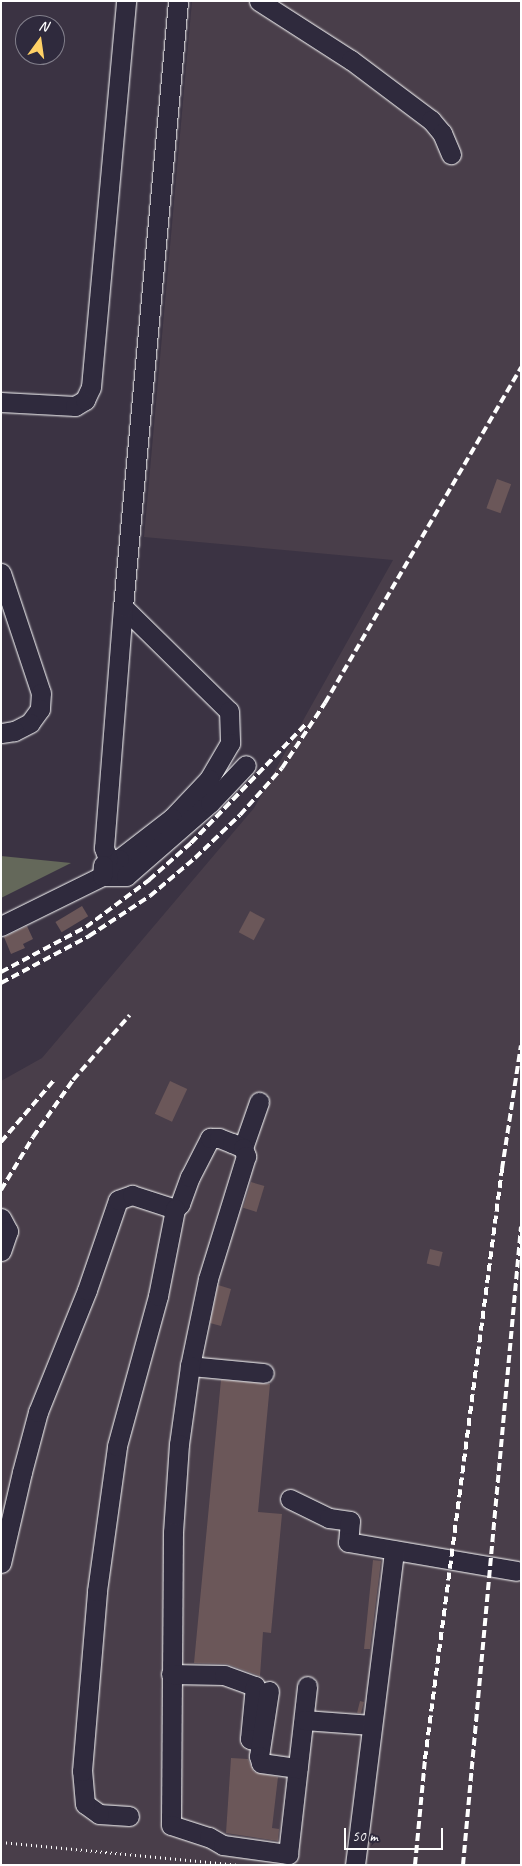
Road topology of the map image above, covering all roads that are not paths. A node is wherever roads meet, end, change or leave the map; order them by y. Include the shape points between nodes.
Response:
1 (126, 1) edge
2 (178, 1) edge
3 (259, 1) edge
4 (452, 154) dead end
5 (1, 402) edge
6 (1, 573) edge
7 (123, 607) junction
8 (1, 733) edge
9 (246, 764) dead end
10 (105, 867) junction
11 (1, 926) edge
12 (259, 1102) dead end
13 (243, 1148) junction
14 (175, 1209) junction
15 (1, 1218) edge
16 (1, 1251) edge
17 (190, 1366) junction
18 (264, 1373) dead end
19 (290, 1499) dead end
20 (394, 1550) junction
21 (1, 1562) edge
22 (517, 1571) dead end
23 (171, 1674) junction
24 (307, 1686) dead end
25 (269, 1691) dead end
26 (304, 1720) junction
27 (372, 1725) junction
28 (261, 1742) junction
29 (298, 1768) junction
30 (129, 1816) dead end
31 (260, 1858) edge
32 (355, 1865) edge

1 - 5 street via 91,387 85,400 75,406
2 - 7 street
3 - 4 street via 351,60 431,120 442,133
6 - 8 street via 41,693 40,709 30,723
7 - 10 street
7 - 10 street via 229,712 230,743 209,779 172,818
9 - 10 street via 210,803 126,876
10 - 11 street
12 - 13 street
13 - 14 street via 219,1138 210,1138
13 - 17 street via 246,1156 208,1279
14 - 21 street via 132,1195 118,1200 87,1290 38,1412
14 - 30 street via 158,1296 117,1446 97,1591 82,1770 85,1804 99,1814
15 - 16 street via 8,1231
17 - 18 street
17 - 23 street via 179,1444 173,1532
19 - 20 street via 330,1518 350,1521 348,1542
20 - 22 street
20 - 27 street
23 - 28 street via 224,1675 255,1686 250,1739
23 - 31 street via 171,1825
24 - 26 street
25 - 28 street
26 - 27 street
26 - 29 street
27 - 32 street
28 - 29 street via 261,1763 276,1768
29 - 31 street via 288,1854

